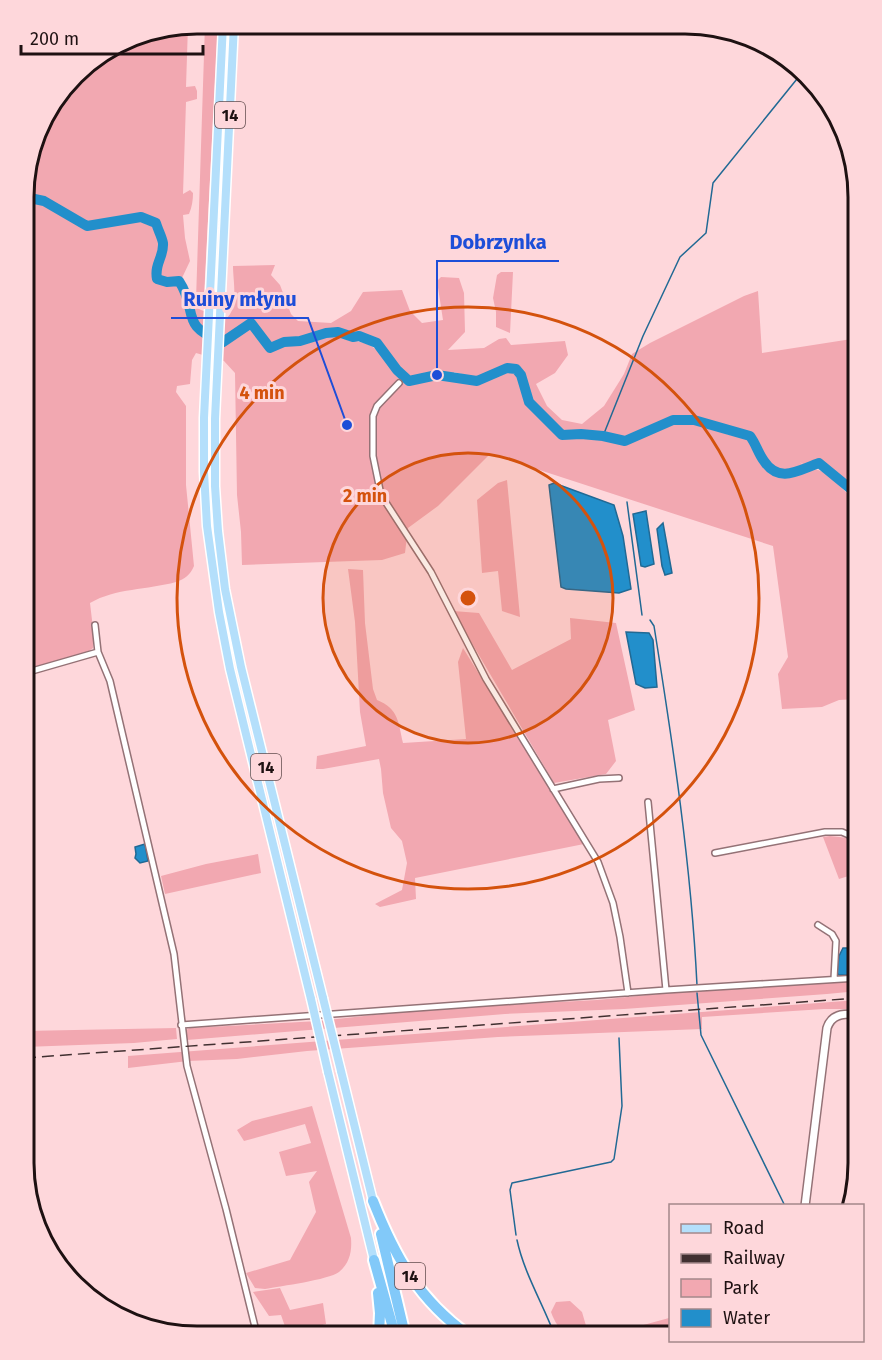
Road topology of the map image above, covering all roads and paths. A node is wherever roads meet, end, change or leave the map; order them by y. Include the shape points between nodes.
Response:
1 (223, 34) edge
2 (234, 34) edge
3 (399, 383) dead end
4 (95, 625) dead end
5 (98, 652) junction
6 (34, 670) edge
7 (619, 778) dead end
8 (553, 789) junction
9 (648, 802) dead end
10 (847, 834) edge
11 (715, 853) dead end
12 (818, 925) dead end
13 (847, 979) edge
14 (834, 980) junction
15 (666, 990) junction
16 (628, 993) junction
17 (847, 1015) edge
18 (181, 1025) junction
19 (373, 1202) junction
20 (805, 1204) edge
21 (374, 1260) junction
22 (255, 1326) edge
23 (379, 1326) edge
24 (392, 1326) edge
25 (403, 1326) edge
26 (456, 1326) edge

1 - 21 main road, 14, bridge via 206,358 204,482 211,565 230,669
2 - 19 main road, 14, bridge via 217,363 215,486 225,589
3 - 8 street via 376,406 373,416 373,456 381,495 431,572 486,679
4 - 5 street
5 - 6 street
5 - 18 street via 110,681 166,917
7 - 8 street
8 - 16 street via 591,849 608,885
9 - 15 street
10 - 11 street via 825,832
12 - 14 street via 836,941
13 - 14 street
14 - 15 street
15 - 16 street
16 - 18 street
17 - 20 street via 832,1018 827,1028
18 - 22 street via 187,1066
19 - 25 highway
19 - 26 highway, 14 via 389,1240 414,1282
21 - 23 highway
21 - 24 highway, 14

